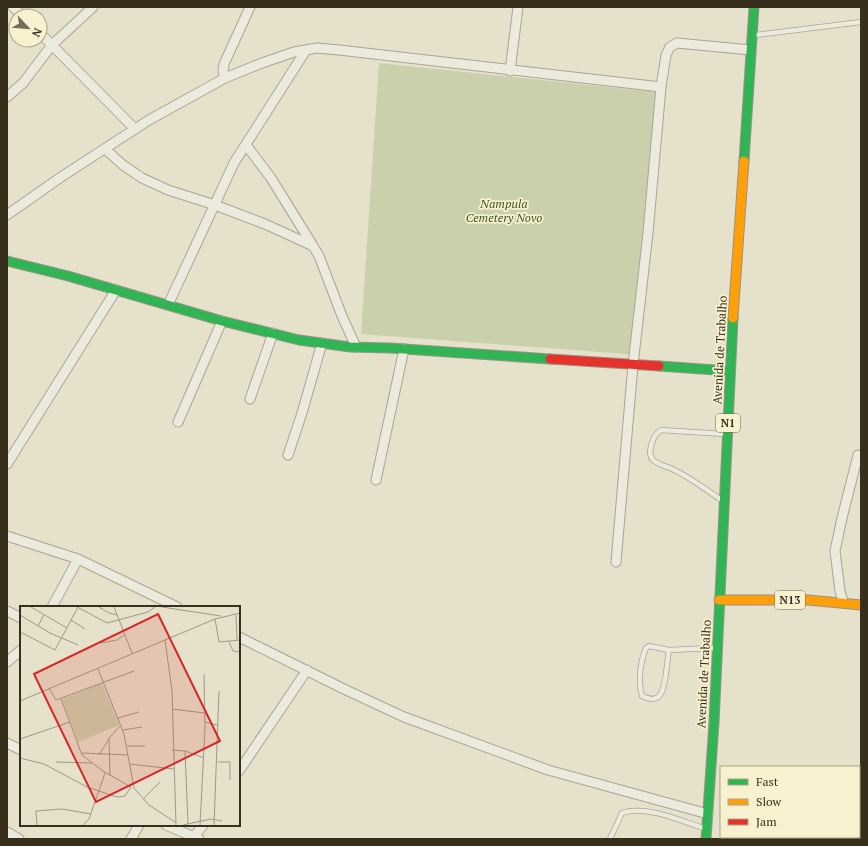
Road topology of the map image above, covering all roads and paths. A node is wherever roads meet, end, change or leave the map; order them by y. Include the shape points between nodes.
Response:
1 (93, 7) edge
2 (250, 7) edge
3 (518, 7) edge
4 (754, 7) edge
5 (861, 22) edge
6 (752, 36) junction
7 (48, 40) edge
8 (52, 44) junction
9 (306, 50) junction
10 (752, 50) junction
11 (510, 71) junction
12 (225, 78) junction
13 (661, 87) junction
14 (7, 97) edge
15 (135, 129) junction
16 (246, 145) junction
17 (105, 149) junction
18 (215, 205) junction
19 (7, 215) edge
20 (313, 246) junction
21 (7, 261) edge
22 (116, 290) junction
23 (168, 305) junction
24 (222, 321) junction
25 (273, 333) junction
26 (322, 343) junction
27 (356, 347) junction
28 (404, 349) junction
29 (633, 365) junction
30 (730, 370) junction
31 (250, 399) dead end
32 (178, 422) dead end
33 (727, 434) junction
34 (288, 455) dead end
35 (858, 455) dead end
36 (7, 464) edge
37 (376, 480) dead end
38 (724, 502) junction
39 (7, 536) edge
40 (78, 559) junction
41 (616, 562) dead end
42 (719, 600) junction
43 (843, 602) junction
44 (861, 605) edge
45 (53, 606) edge
46 (175, 606) edge
47 (7, 611) edge
48 (20, 618) edge
49 (240, 637) edge
50 (717, 648) junction
51 (669, 650) junction
52 (20, 651) edge
53 (7, 662) edge
54 (308, 670) junction
55 (7, 743) edge
56 (20, 750) edge
57 (240, 770) edge
58 (708, 814) junction
59 (138, 826) edge
60 (168, 826) edge
61 (203, 826) edge
62 (707, 829) junction
63 (7, 832) edge
64 (197, 838) edge
65 (18, 839) edge
66 (131, 839) edge
67 (610, 839) edge
68 (706, 839) edge

1 - 8 street
2 - 12 street via 224,64
3 - 11 street
4 - 6 main road, Avenida de Trabalho / N1
5 - 6 lane
6 - 10 main road, Avenida de Trabalho / N1
7 - 8 street
8 - 14 street via 24,82
8 - 15 street
9 - 11 street via 340,50
9 - 12 street via 262,63
9 - 16 street
10 - 13 street via 677,43 670,47 666,55
10 - 30 main road, Avenida de Trabalho / N1
11 - 13 street
12 - 15 street
13 - 29 street
15 - 17 street
16 - 18 street via 234,163
16 - 20 street via 271,178
17 - 18 street via 142,178 168,190
17 - 19 street
18 - 20 street
18 - 23 street
20 - 27 street
21 - 22 main road
22 - 23 main road
22 - 36 street
23 - 24 main road
24 - 25 main road
24 - 32 street
25 - 26 main road
25 - 31 street
26 - 27 main road
26 - 34 street
27 - 28 main road
28 - 29 main road
28 - 37 street
29 - 30 main road
29 - 41 street
30 - 33 main road, Avenida de Trabalho / N1
33 - 38 main road, Avenida de Trabalho / N1
33 - 38 lane via 661,430 653,439 651,452 655,461 683,473
35 - 43 street via 835,551
38 - 42 main road, Avenida de Trabalho / N1
39 - 40 street
40 - 45 street
40 - 46 street
42 - 43 main road, N13
42 - 50 main road, Avenida de Trabalho / N1
43 - 44 main road, N13
47 - 48 street
49 - 54 street
50 - 51 lane
50 - 58 main road, Avenida de Trabalho / N1
51 - 51 lane via 663,690 659,697 650,699 642,696 639,688 646,648 649,646
52 - 53 street
54 - 57 street
54 - 58 street via 404,717 548,770
55 - 56 street
58 - 62 main road, Avenida de Trabalho / N1
59 - 66 street
60 - 64 street
61 - 64 street
62 - 67 lane via 663,815 638,810 628,811 622,813
62 - 68 main road, Avenida de Trabalho / N1
63 - 65 street

